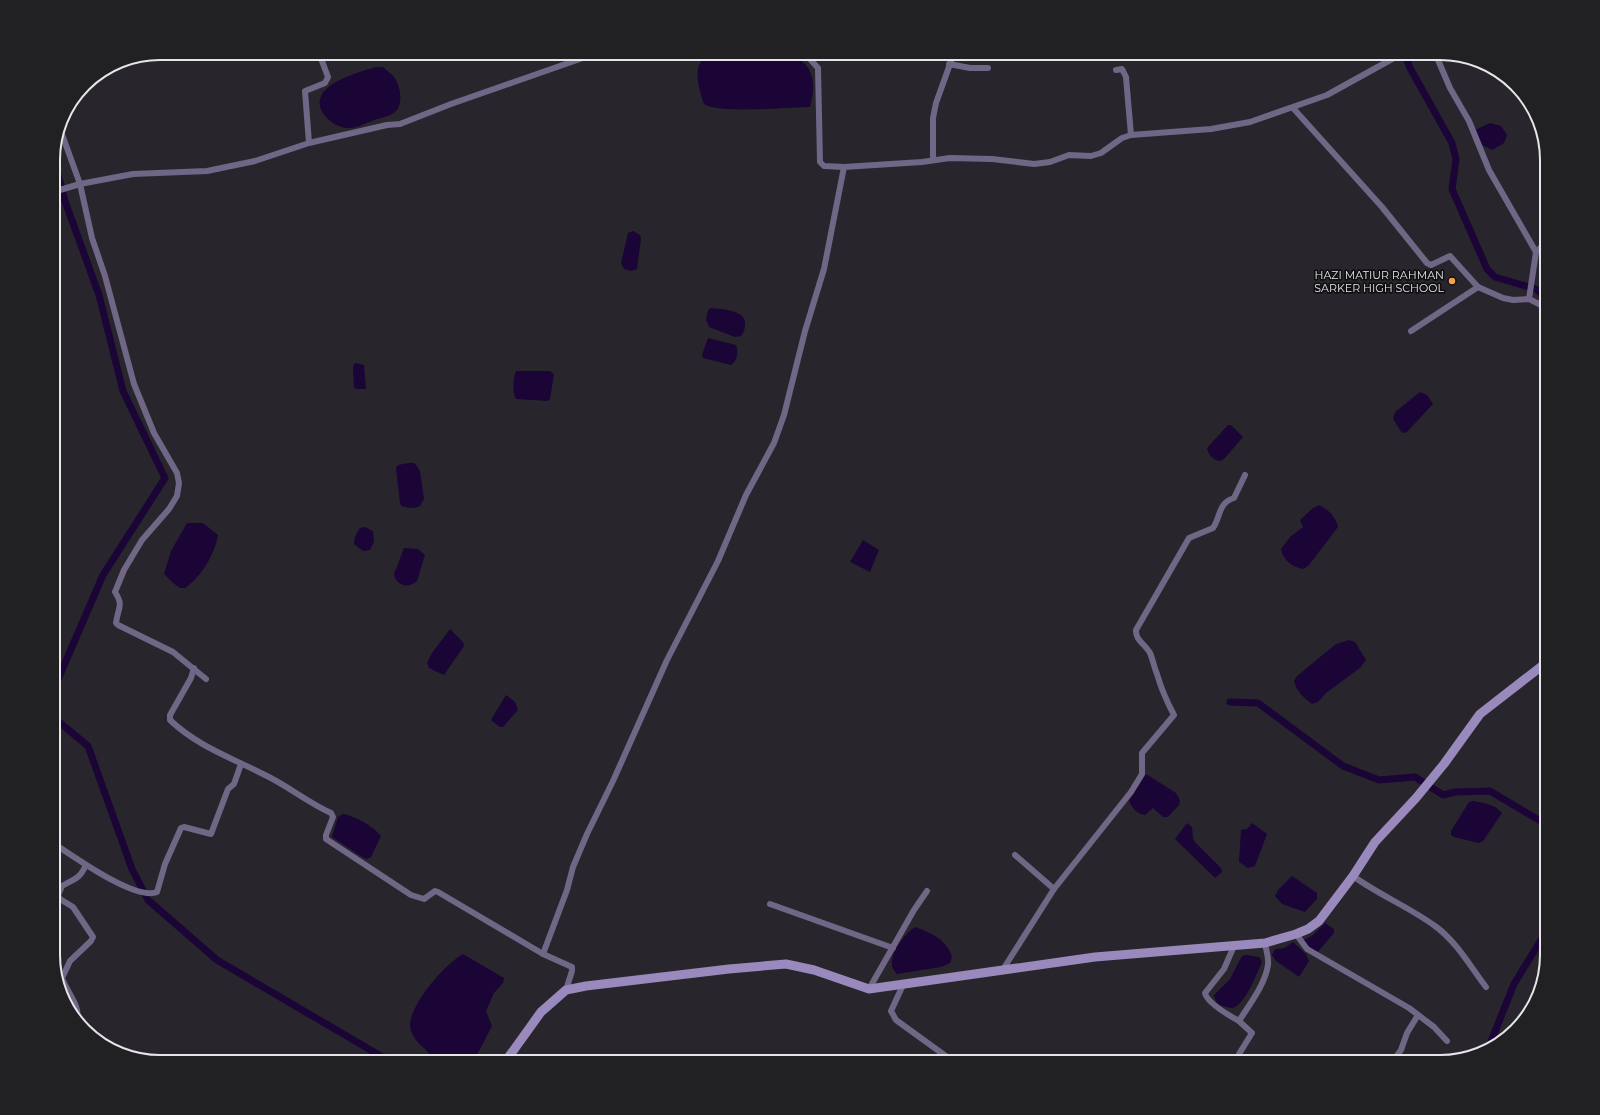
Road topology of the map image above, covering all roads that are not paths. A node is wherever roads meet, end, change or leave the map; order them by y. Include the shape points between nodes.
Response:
1 (322, 60) edge
2 (577, 60) edge
3 (811, 60) edge
4 (951, 60) edge
5 (1389, 60) edge
6 (1437, 60) edge
7 (950, 64) junction
8 (988, 68) dead end
9 (1116, 70) dead end
10 (1293, 108) junction
11 (1131, 135) junction
12 (63, 138) edge
13 (309, 143) junction
14 (933, 159) junction
15 (844, 167) junction
16 (77, 185) junction
17 (60, 190) edge
18 (1540, 248) edge
19 (1536, 252) junction
20 (1478, 287) junction
21 (1529, 299) junction
22 (1540, 304) edge
23 (1411, 331) dead end
24 (1245, 475) dead end
25 (1540, 667) edge
26 (194, 668) junction
27 (206, 679) dead end
28 (241, 764) junction
29 (60, 848) edge
30 (1015, 855) dead end
31 (86, 865) junction
32 (1353, 876) junction
33 (1054, 889) junction
34 (60, 890) edge
35 (927, 891) dead end
36 (60, 899) edge
37 (770, 904) dead end
38 (1296, 934) junction
39 (1265, 943) junction
40 (1234, 946) junction
41 (893, 948) junction
42 (543, 954) junction
43 (1002, 971) junction
44 (62, 977) edge
45 (63, 980) edge
46 (903, 985) junction
47 (1486, 987) dead end
48 (869, 989) junction
49 (566, 990) junction
50 (79, 1013) edge
51 (1418, 1015) junction
52 (1238, 1021) junction
53 (1447, 1041) dead end
54 (941, 1053) joint
55 (510, 1055) edge
56 (944, 1055) edge
57 (1239, 1055) edge
58 (1397, 1055) edge

1 - 13 street via 328,77 325,83 305,91
2 - 13 street via 400,124
3 - 15 street via 818,68 820,162 824,166
4 - 7 street
5 - 10 street via 1327,95
6 - 19 street via 1469,121 1489,170
7 - 8 street
7 - 14 street via 933,118
9 - 11 street via 1122,69 1126,77
10 - 11 street via 1250,122 1211,129
10 - 20 street via 1382,207 1427,263 1431,265 1452,257
11 - 14 street via 1091,156 1070,155 1034,164 992,159
12 - 16 street
13 - 16 street via 256,161 207,171 134,174
14 - 15 street via 914,163
15 - 42 street via 824,268 774,443 746,495 730,534 667,660 587,834
16 - 17 street
16 - 26 street via 134,384 154,433 177,473 179,483 177,496 169,509 142,540 118,581 115,592 121,606 116,623 173,652
18 - 19 street
19 - 21 street
20 - 21 street via 1503,298
20 - 23 street
21 - 22 street
24 - 33 street via 1234,498 1228,499 1223,506 1213,528 1189,538 1136,630 1138,640 1147,646 1153,659 1174,715 1142,753 1142,774 1131,792
25 - 32 main road via 1480,714 1416,798 1375,842
26 - 27 street
26 - 28 street via 172,710 170,720 180,730
28 - 31 street via 234,784 228,789 211,834 181,828 165,864 157,892 146,894 128,888
28 - 42 street via 331,813 333,817 326,839 405,891 422,899 435,891 438,892
29 - 31 street
30 - 33 street
31 - 34 street via 76,880 62,886
32 - 38 main road via 1320,921
32 - 47 street via 1435,926 1460,952
33 - 43 street
35 - 41 street
36 - 44 street via 73,908 93,936 70,961
37 - 41 street
38 - 39 main road
38 - 51 street via 1307,949
39 - 40 main road
39 - 52 street via 1268,966 1265,975
40 - 43 main road via 1095,957
40 - 52 street via 1224,969 1206,996
41 - 48 street
42 - 49 street via 572,967
43 - 46 main road
45 - 50 street
46 - 48 main road
46 - 54 street via 891,1011 896,1020
48 - 49 main road via 814,970 786,964 653,977
49 - 55 main road via 541,1012
51 - 53 street
51 - 58 street
52 - 57 street via 1252,1033
54 - 56 street

